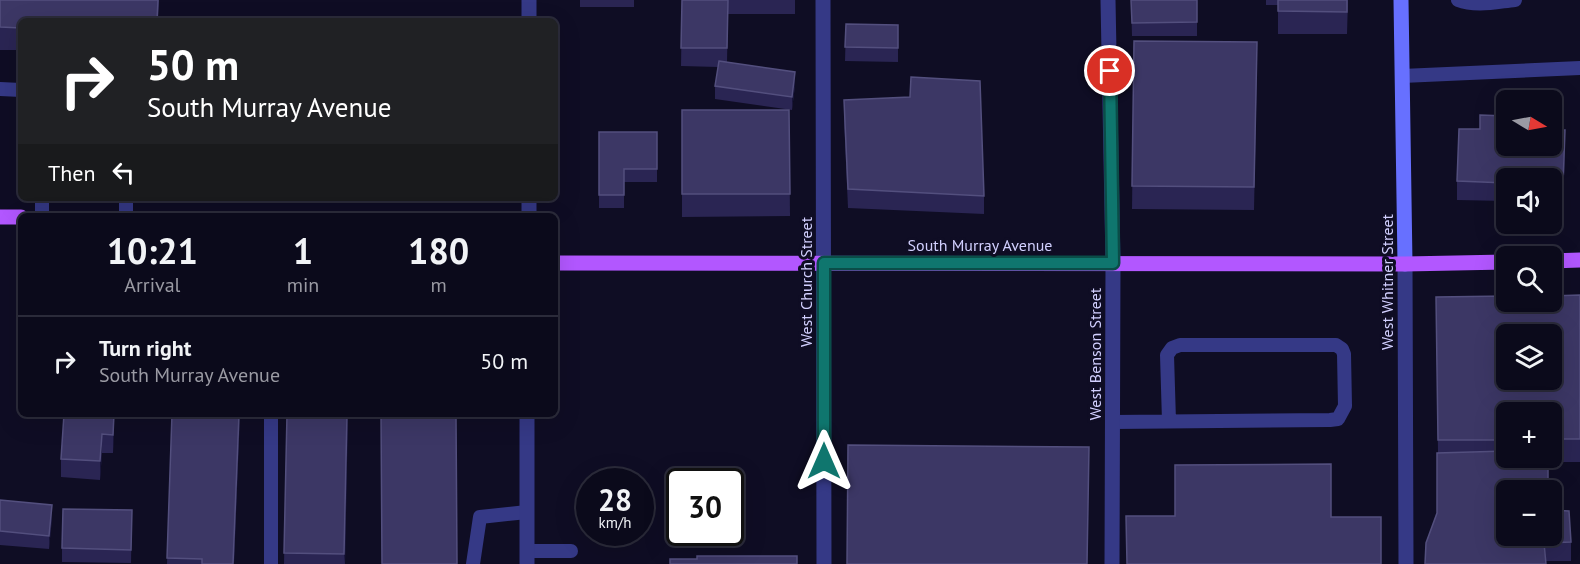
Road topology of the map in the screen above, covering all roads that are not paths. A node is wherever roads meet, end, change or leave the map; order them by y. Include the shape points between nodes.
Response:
1 (529, 0) edge
2 (824, 0) edge
3 (1108, 0) edge
4 (1401, 0) edge
5 (1458, 0) edge
6 (1515, 0) edge
7 (529, 18) edge
8 (1580, 68) edge
9 (1402, 76) junction
10 (0, 89) edge
11 (18, 90) edge
12 (0, 216) edge
13 (18, 218) edge
14 (1580, 260) edge
15 (1562, 261) edge
16 (1496, 262) edge
17 (558, 263) edge
18 (824, 263) junction
19 (1113, 263) junction
20 (1405, 264) junction
21 (271, 417) edge
22 (527, 417) edge
23 (1168, 421) junction
24 (1113, 422) junction
25 (527, 512) junction
26 (571, 551) dead end
27 (527, 557) edge
28 (272, 564) edge
29 (473, 564) edge
30 (824, 564) edge
31 (1112, 564) edge
32 (1406, 564) edge

1 - 7 street
2 - 18 street, West Church Street
3 - 19 street, West Benson Street
4 - 9 main road, West Whitner Street
5 - 6 lane via 1478,4
8 - 9 lane
9 - 20 main road, West Whitner Street
10 - 11 lane
12 - 13 main road
14 - 15 main road
16 - 20 main road, South Murray Avenue
17 - 18 main road, South Murray Avenue
18 - 19 main road, South Murray Avenue
18 - 30 street, West Church Street
19 - 20 main road, South Murray Avenue
19 - 24 street, West Benson Street
20 - 32 street, West Whitner Street
21 - 28 lane
22 - 25 street
23 - 23 lane via 1338,419 1345,406 1344,354 1335,345 1179,345 1167,355
23 - 24 lane
24 - 31 street, West Benson Street
25 - 27 street
25 - 29 lane via 480,517
26 - 27 lane

